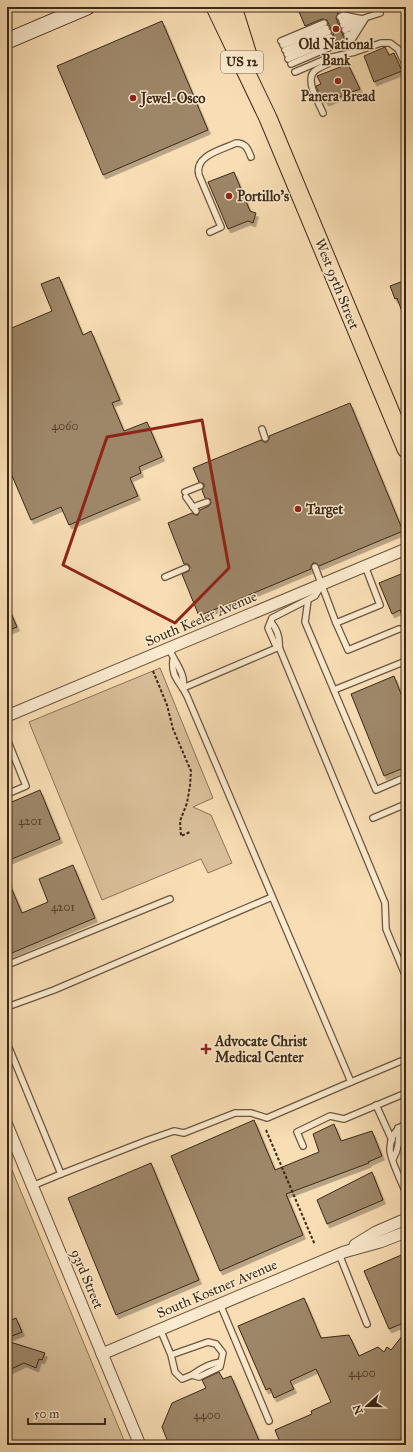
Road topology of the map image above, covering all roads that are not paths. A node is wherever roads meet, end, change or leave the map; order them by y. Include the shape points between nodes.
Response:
1 (87, 7) edge
2 (214, 7) edge
3 (232, 7) edge
4 (380, 13) dead end
5 (365, 19) junction
6 (344, 28) junction
7 (329, 34) junction
8 (7, 41) edge
9 (286, 52) junction
10 (343, 55) junction
11 (406, 66) edge
12 (295, 72) dead end
13 (323, 113) dead end
14 (268, 118) junction
15 (251, 157) dead end
16 (210, 232) dead end
17 (262, 430) dead end
18 (265, 438) dead end
19 (406, 449) edge
20 (200, 486) dead end
21 (207, 502) dead end
22 (406, 549) edge
23 (365, 566) junction
24 (315, 567) dead end
25 (186, 568) dead end
26 (165, 577) dead end
27 (322, 584) junction
28 (308, 600) junction
29 (336, 623) junction
30 (399, 629) dead end
31 (279, 647) junction
32 (169, 648) junction
33 (406, 661) edge
34 (183, 688) junction
35 (334, 690) junction
36 (7, 716) edge
37 (7, 739) edge
38 (406, 777) edge
39 (7, 794) edge
40 (406, 804) edge
41 (373, 818) dead end
42 (272, 897) junction
43 (170, 899) dead end
44 (7, 965) edge
45 (406, 977) edge
46 (7, 1006) edge
47 (7, 1043) edge
48 (406, 1059) edge
49 (351, 1082) junction
50 (406, 1093) edge
51 (376, 1105) junction
52 (406, 1124) edge
53 (7, 1125) edge
54 (398, 1128) junction
55 (392, 1141) junction
56 (303, 1146) dead end
57 (393, 1159) junction
58 (61, 1174) junction
59 (32, 1186) junction
60 (406, 1193) edge
61 (406, 1219) edge
62 (406, 1232) edge
63 (342, 1253) junction
64 (220, 1304) junction
65 (367, 1324) dead end
66 (160, 1329) junction
67 (102, 1354) junction
68 (171, 1355) junction
69 (269, 1421) dead end
70 (140, 1445) edge

1 - 8 main road
2 - 14 main road, West 95th Street / US 12
3 - 14 main road, West 95th Street / US 12
4 - 5 lane
5 - 6 lane
5 - 6 lane via 345,20
5 - 6 lane via 353,38
7 - 9 lane
7 - 9 lane
7 - 9 lane
10 - 11 lane via 381,42 390,43 398,49
10 - 12 lane via 328,58
10 - 13 lane via 314,71 311,76 310,83
14 - 19 main road, West 95th Street / US 12
15 - 16 lane via 241,143 208,156 199,164 199,175 221,227
17 - 18 lane
20 - 21 lane via 185,495 195,509
22 - 23 street, South Keeler Avenue
23 - 27 street, South Keeler Avenue
23 - 29 lane via 380,605
24 - 27 lane
25 - 26 lane
27 - 28 lane via 315,596
27 - 29 lane
27 - 32 street, South Keeler Avenue
28 - 31 lane via 272,618 271,622 280,640
28 - 35 lane via 305,622
29 - 30 lane via 348,650
31 - 34 lane
31 - 45 lane via 385,903 386,929
32 - 34 lane via 185,680
32 - 36 street, South Keeler Avenue
33 - 35 lane
34 - 42 lane
35 - 38 lane via 376,790
37 - 39 lane via 26,786
40 - 41 lane
42 - 46 lane via 54,990
42 - 49 lane
43 - 44 lane
47 - 58 lane
48 - 49 lane
49 - 58 lane via 267,1118 251,1113 235,1113 184,1132 174,1131 148,1140
50 - 51 lane
51 - 55 lane
51 - 56 lane via 344,1119 330,1116 297,1132
52 - 54 lane
53 - 59 street, 93rd Street
54 - 55 lane
54 - 57 lane via 400,1139
55 - 57 lane via 390,1151
57 - 60 lane
58 - 59 lane
59 - 67 street, 93rd Street
61 - 63 street, South Kostner Avenue via 376,1232
62 - 63 street, South Kostner Avenue
63 - 64 street, South Kostner Avenue
63 - 65 lane
64 - 66 street, South Kostner Avenue
64 - 69 lane
66 - 67 street, South Kostner Avenue
66 - 68 lane
67 - 70 street, 93rd Street
68 - 68 lane via 175,1372 182,1379 221,1362 223,1353 216,1344 208,1342

